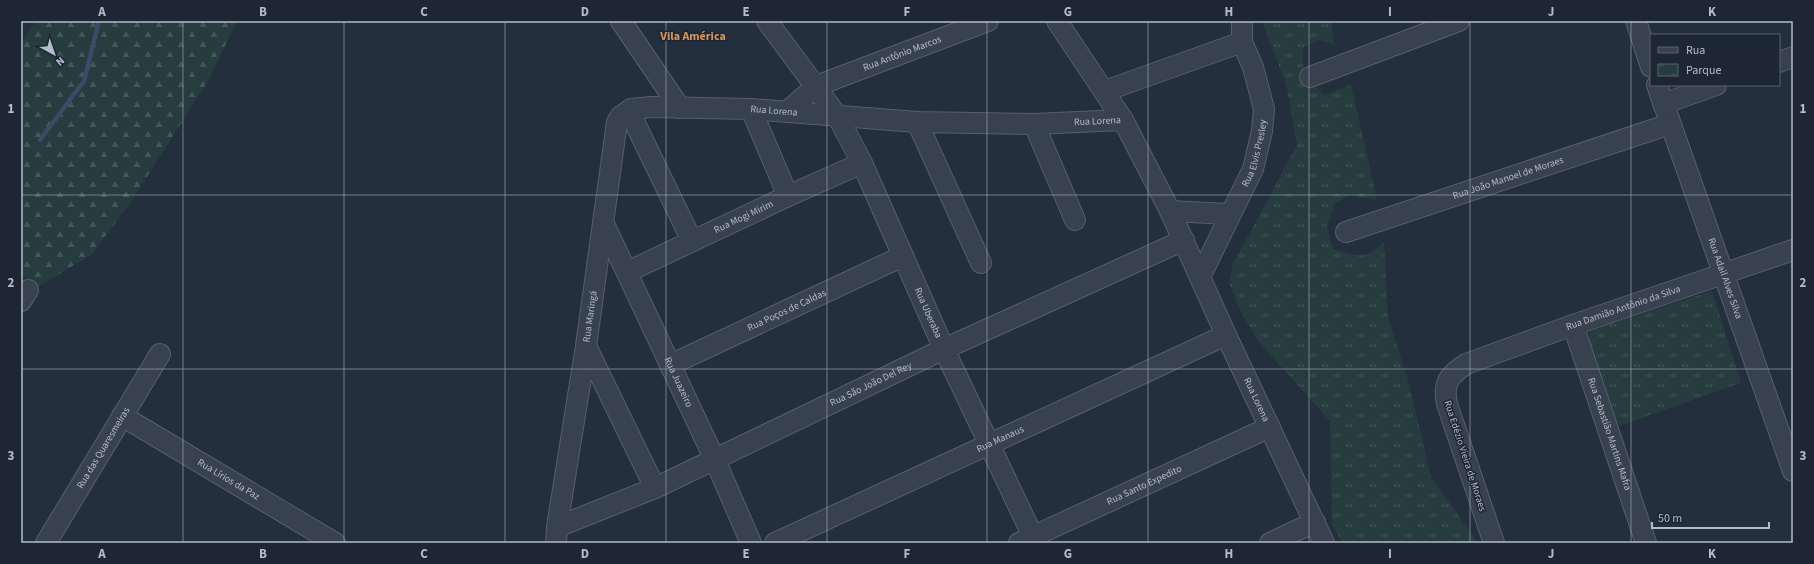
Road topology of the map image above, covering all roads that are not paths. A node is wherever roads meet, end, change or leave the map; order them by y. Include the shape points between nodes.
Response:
1 (621, 21) edge
2 (767, 21) edge
3 (988, 21) edge
4 (1057, 21) edge
5 (1242, 21) edge
6 (1459, 21) edge
7 (1636, 21) edge
8 (1242, 42) junction
9 (1793, 57) edge
10 (1780, 62) edge
11 (1650, 64) edge
12 (1310, 77) dead end
13 (816, 86) junction
14 (1657, 86) edge
15 (1713, 86) edge
16 (1105, 91) junction
17 (1663, 104) junction
18 (680, 108) junction
19 (751, 109) junction
20 (629, 111) junction
21 (787, 112) junction
22 (838, 117) junction
23 (1123, 120) junction
24 (917, 122) junction
25 (1034, 124) junction
26 (1670, 124) junction
27 (862, 163) junction
28 (788, 196) junction
29 (1170, 211) junction
30 (1229, 214) junction
31 (1075, 220) dead end
32 (603, 222) junction
33 (1346, 232) dead end
34 (1184, 240) junction
35 (692, 241) junction
36 (1793, 250) edge
37 (903, 256) junction
38 (981, 263) dead end
39 (627, 272) junction
40 (1724, 274) junction
41 (1200, 277) junction
42 (1572, 325) junction
43 (1226, 335) junction
44 (586, 346) junction
45 (944, 349) junction
46 (160, 354) dead end
47 (670, 365) junction
48 (1456, 370) joint
49 (122, 416) junction
50 (1270, 427) junction
51 (988, 445) junction
52 (715, 460) junction
53 (1793, 471) edge
54 (655, 488) junction
55 (1315, 522) junction
56 (557, 535) edge
57 (1029, 541) edge
58 (46, 543) edge
59 (335, 543) edge
60 (752, 543) edge
61 (775, 543) edge
62 (1270, 543) edge
63 (1324, 543) edge
64 (1494, 543) edge
65 (1646, 543) edge

1 - 18 street
2 - 13 street, Rua Uberaba
3 - 13 street, Rua Antônio Marcos
4 - 16 street
5 - 8 street, Rua Elvis Presley
6 - 12 street
7 - 11 street
8 - 16 street
8 - 30 street, Rua Elvis Presley via 1253,67 1264,109 1253,169
9 - 10 street
13 - 21 street, Rua Antônio Marcos
13 - 22 street, Rua Uberaba
14 - 17 street, Rua Adail Alves Silva
15 - 17 street
16 - 23 street
17 - 26 street, Rua Adail Alves Silva
18 - 19 street, Rua Lorena
18 - 20 street, Rua Lorena via 639,107
19 - 21 street, Rua Lorena
19 - 28 street
20 - 32 street, Rua Maringá via 617,122
20 - 35 street
21 - 22 street, Rua Lorena
22 - 24 street, Rua Lorena
22 - 27 street, Rua Uberaba
23 - 25 street, Rua Lorena
23 - 29 street, Rua Lorena
24 - 25 street, Rua Lorena
24 - 38 street
25 - 31 street
26 - 33 street, Rua João Manoel de Moraes
26 - 40 street, Rua Adail Alves Silva
27 - 28 street, Rua Mogi Mirim
27 - 37 street, Rua Uberaba
28 - 35 street, Rua Mogi Mirim
29 - 30 street
29 - 34 street, Rua Lorena
30 - 41 street, Rua Elvis Presley
32 - 39 street, Rua Juazeiro
32 - 44 street, Rua Maringá
34 - 41 street, Rua Lorena
34 - 45 street, Rua São João Del Rey
35 - 39 street, Rua Mogi Mirim
36 - 40 street, Rua Damião Antônio da Silva
37 - 45 street, Rua Uberaba
37 - 47 street, Rua Poços de Caldas
39 - 47 street, Rua Juazeiro
40 - 42 street, Rua Damião Antônio da Silva
40 - 53 street, Rua Adail Alves Silva
41 - 43 street, Rua Lorena
42 - 48 street, Rua Damião Antônio da Silva
42 - 65 street, Rua Sebastião Martins Mafra
43 - 50 street, Rua Lorena
43 - 51 street, Rua Manaus
44 - 54 street
44 - 56 street, Rua Maringá
45 - 51 street, Rua Uberaba
45 - 52 street, Rua São João Del Rey
46 - 49 street, Rua das Quaresmeiras
47 - 52 street, Rua Juazeiro
48 - 64 street, Rua Edézio Vieira de Moraes via 1446,381 1447,404
49 - 58 street, Rua das Quaresmeiras
49 - 59 street, Rua Lírios da Paz
50 - 55 street, Rua Lorena
50 - 57 street, Rua Santo Expedito
51 - 57 street, Rua Uberaba
51 - 61 street, Rua Manaus
52 - 54 street, Rua São João Del Rey
52 - 60 street, Rua Juazeiro
54 - 56 street, Rua São João Del Rey
55 - 62 street
55 - 63 street, Rua Lorena

